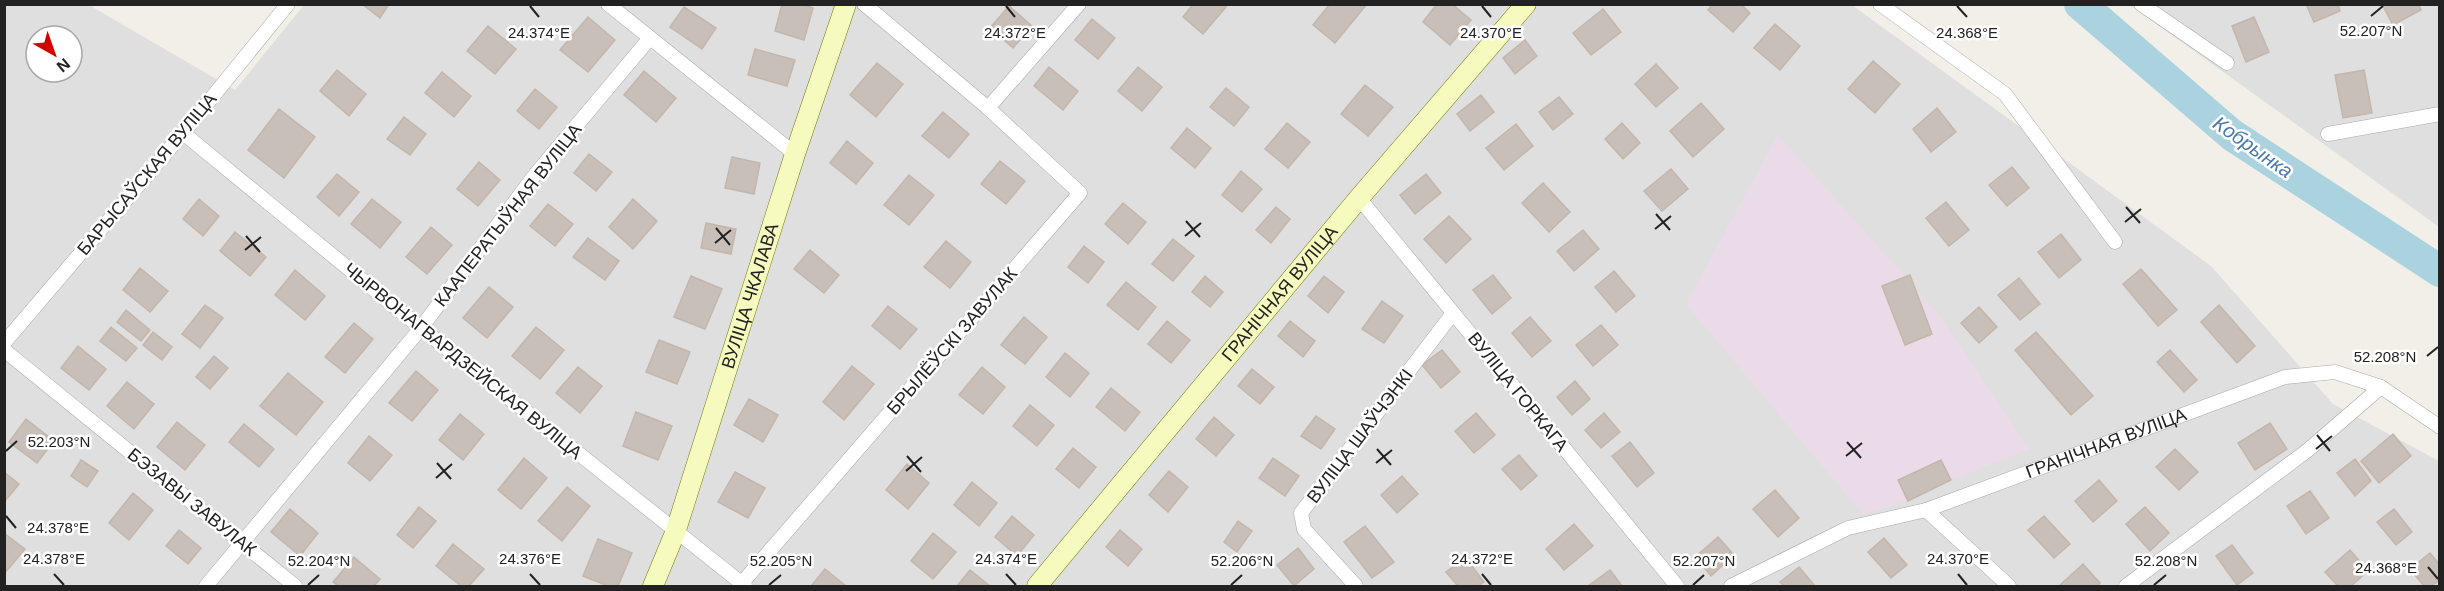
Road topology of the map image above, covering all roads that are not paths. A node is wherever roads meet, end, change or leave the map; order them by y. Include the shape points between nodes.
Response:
1 (288, 4) edge
2 (608, 4) edge
3 (846, 4) edge
4 (864, 4) edge
5 (1079, 4) edge
6 (1526, 4) edge
7 (1880, 4) edge
8 (2141, 4) edge
9 (650, 38) junction
10 (2227, 63) dead end
11 (988, 108) junction
12 (2439, 114) edge
13 (183, 133) junction
14 (2328, 134) dead end
15 (795, 154) junction
16 (1359, 198) junction
17 (2115, 242) dead end
18 (1453, 313) junction
19 (421, 328) junction
20 (4, 343) edge
21 (4, 350) edge
22 (2381, 387) junction
23 (2439, 427) edge
24 (1926, 510) junction
25 (675, 533) junction
26 (241, 542) junction
27 (743, 585) edge
28 (206, 586) edge
29 (295, 586) edge
30 (653, 586) edge
31 (1036, 586) edge
32 (1356, 586) edge
33 (1677, 586) edge
34 (1731, 586) edge
35 (2009, 586) edge
36 (2126, 586) edge

1 - 13 street, БАРЫСАЎСКАЯ ВУЛІЦА
2 - 9 street
3 - 15 main road, ВУЛІЦА ЧКАЛАВА
4 - 11 street, БРЫЛЁЎСКІ ЗАВУЛАК
5 - 11 street
6 - 16 main road, ГРАНІЧНАЯ ВУЛІЦА
7 - 17 street via 2005,94
8 - 10 street
9 - 15 street
9 - 19 street, КААПЕРАТЫЎНАЯ ВУЛІЦА via 534,176
11 - 27 street, БРЫЛЁЎСКІ ЗАВУЛАК via 1080,193
12 - 14 street
13 - 19 street, ЧЫРВОНАГВАРДЗЕЙСКАЯ ВУЛІЦА
13 - 20 street, БАРЫСАЎСКАЯ ВУЛІЦА
15 - 25 main road, ВУЛІЦА ЧКАЛАВА
16 - 18 street, ВУЛІЦА ГОРКАГА
16 - 31 main road, ГРАНІЧНАЯ ВУЛІЦА
18 - 32 street, ВУЛІЦА ШАЎЧЭНКІ via 1301,513 1304,529
18 - 33 street, ВУЛІЦА ГОРКАГА
19 - 25 street, ЧЫРВОНАГВАРДЗЕЙСКАЯ ВУЛІЦА
19 - 26 street, КААПЕРАТЫЎНАЯ ВУЛІЦА
21 - 26 street, БЭЗАВЫ ЗАВУЛАК
22 - 23 street, ГРАНІЧНАЯ ВУЛІЦА
22 - 24 street, ГРАНІЧНАЯ ВУЛІЦА via 2335,372 2285,376
22 - 36 street via 2308,450
24 - 34 street via 1848,528
24 - 35 street
25 - 27 street, ЧЫРВОНАГВАРДЗЕЙСКАЯ ВУЛІЦА
25 - 30 main road, ВУЛІЦА ЧКАЛАВА
26 - 28 street, КААПЕРАТЫЎНАЯ ВУЛІЦА
26 - 29 street, БЭЗАВЫ ЗАВУЛАК

